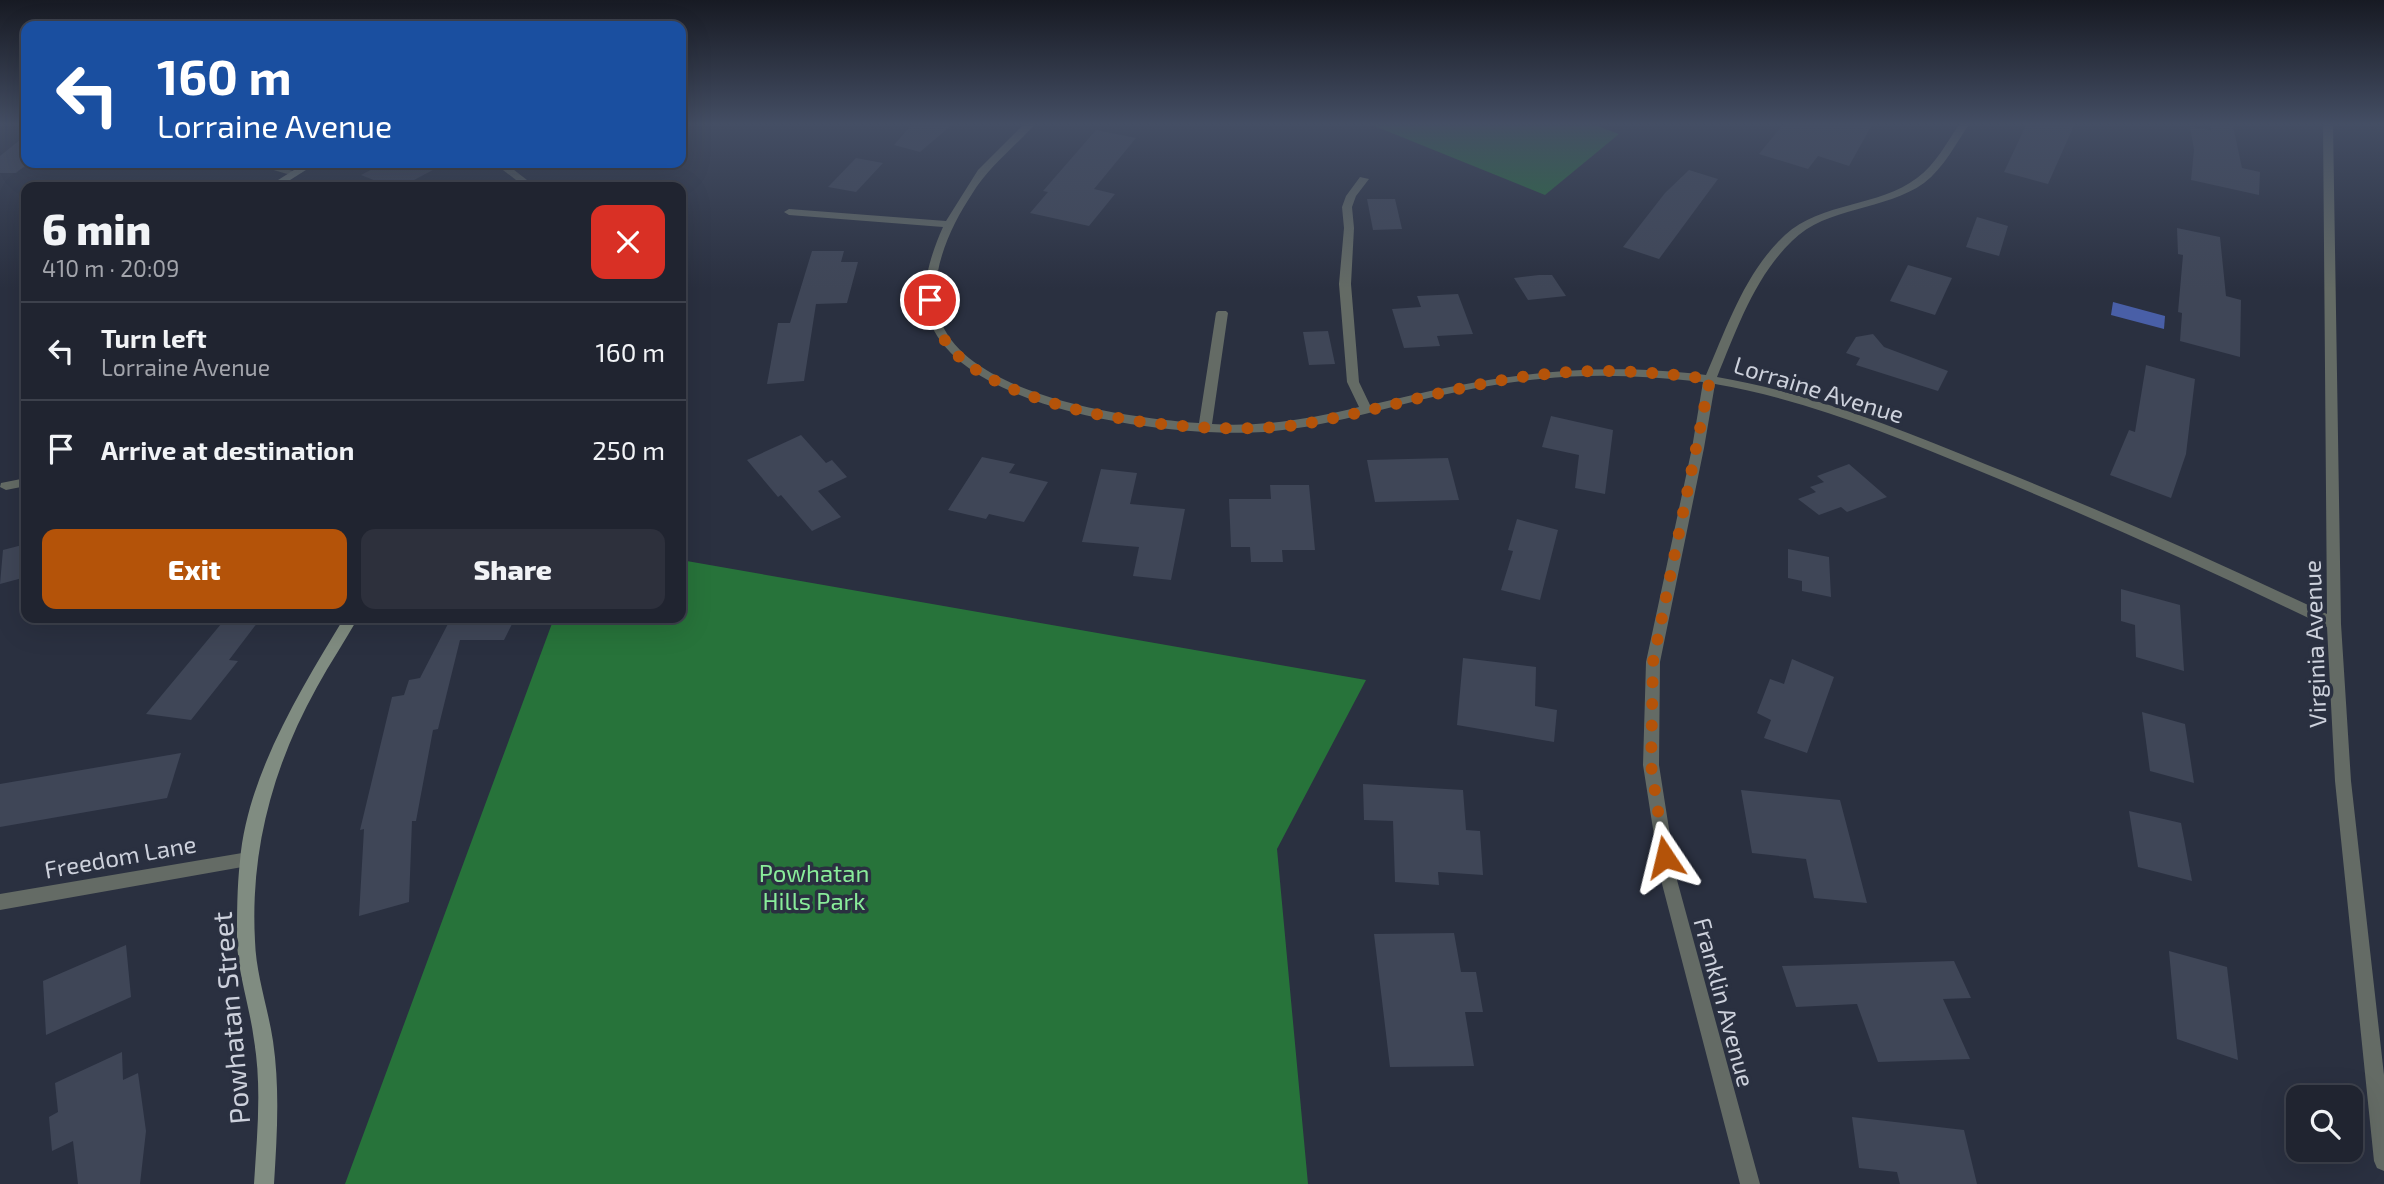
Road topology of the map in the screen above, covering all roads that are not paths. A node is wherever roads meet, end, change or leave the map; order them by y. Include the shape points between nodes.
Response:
1 (978, 178) edge
2 (1923, 178) edge
3 (2329, 178) edge
4 (1364, 179) dead end
5 (789, 212) dead end
6 (948, 224) junction
7 (1222, 313) dead end
8 (1710, 379) junction
9 (1366, 410) junction
10 (1205, 428) junction
11 (21, 483) edge
12 (6, 486) dead end
13 (348, 623) edge
14 (2334, 624) junction
15 (248, 859) junction
16 (0, 902) edge
17 (2384, 1161) edge
18 (264, 1184) edge
19 (1750, 1184) edge

1 - 6 street, Lorraine Avenue
2 - 8 street, Franklin Avenue via 1898,193 1824,217 1789,237 1760,272 1741,306
3 - 14 street, Virginia Avenue
4 - 9 street via 1347,207 1345,285 1353,382
5 - 6 street
6 - 10 street, Lorraine Avenue via 935,262 930,300 944,340 972,367 996,382 1052,402 1106,415
7 - 10 street
8 - 9 street, Lorraine Avenue via 1634,371 1546,374 1447,390
8 - 14 street, Lorraine Avenue via 1765,390 1903,436 2222,570
8 - 19 street, Franklin Avenue via 1653,662 1651,765 1669,880
9 - 10 street, Lorraine Avenue via 1302,424
11 - 12 street
13 - 15 street, Powhatan Street via 281,746 260,803
14 - 17 street, Virginia Avenue via 2343,781
15 - 16 street, Freedom Lane
15 - 18 street, Powhatan Street via 246,943 264,1043 269,1106

